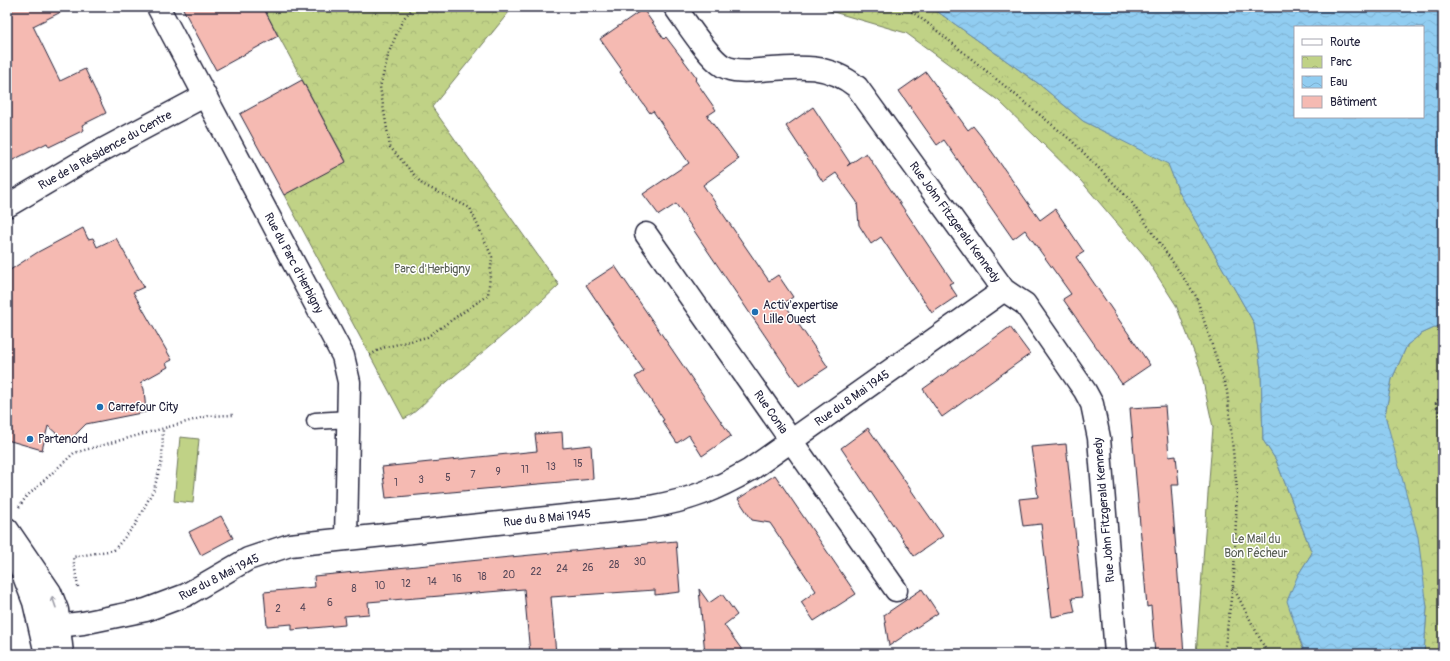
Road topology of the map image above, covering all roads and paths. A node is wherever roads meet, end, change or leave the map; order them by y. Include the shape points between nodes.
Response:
1 (158, 7) edge
2 (414, 7) edge
3 (675, 7) edge
4 (905, 7) edge
5 (204, 96) junction
6 (7, 206) edge
7 (646, 234) dead end
8 (1004, 290) junction
9 (347, 368) junction
10 (1443, 393) edge
11 (233, 416) dead end
12 (349, 419) junction
13 (315, 421) dead end
14 (164, 428) junction
15 (1443, 430) edge
16 (791, 441) junction
17 (18, 509) dead end
18 (7, 530) edge
19 (346, 539) junction
20 (1233, 587) junction
21 (896, 590) dead end
22 (83, 623) junction
23 (50, 627) junction
24 (46, 654) edge
25 (62, 654) edge
26 (1116, 654) edge
27 (1224, 654) edge
28 (1268, 654) edge

1 - 5 street, Rue du Parc d'Herbigny
2 - 9 path via 403,18 389,52 380,87 390,147 422,184 470,208 492,257 488,295 427,337 382,348
3 - 8 street, Rue John Fitzgerald Kennedy via 723,66 735,70 792,67 823,69 844,76 858,87
4 - 20 path via 1072,141 1130,200 1196,296 1227,391 1237,490
5 - 6 street, Rue de la Résidence du Centre via 158,119
5 - 9 street, Rue du Parc d'Herbigny via 333,337
7 - 16 street, Rue Conia
8 - 16 street, Rue du 8 Mai 1945
8 - 26 street, Rue John Fitzgerald Kennedy via 1025,304 1092,404 1099,438
9 - 12 street, Rue du Parc d'Herbigny via 350,382
10 - 15 path via 1436,403
11 - 14 path via 208,416
12 - 13 lane
12 - 19 street, Rue du Parc d'Herbigny
14 - 17 path via 74,454 26,497
14 - 22 path via 162,460 154,489 135,525 114,550 73,557
16 - 19 street, Rue du 8 Mai 1945 via 729,482 704,494 672,504
16 - 21 street, Rue Conia
18 - 23 street via 34,602
19 - 22 street, Rue du 8 Mai 1945 via 304,543 273,550 248,559 186,595 166,603 146,610
20 - 27 path
20 - 28 path
22 - 23 street, Rue du 8 Mai 1945
23 - 24 street
23 - 25 street

